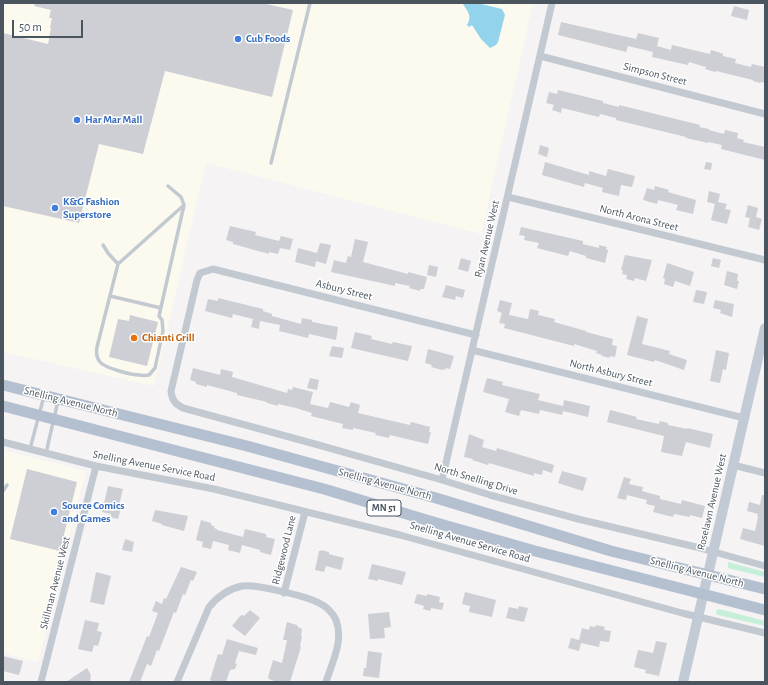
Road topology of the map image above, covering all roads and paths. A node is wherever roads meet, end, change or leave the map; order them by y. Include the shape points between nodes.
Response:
1 (310, 3) edge
2 (552, 3) edge
3 (540, 56) junction
4 (765, 114) edge
5 (271, 163) dead end
6 (168, 186) dead end
7 (508, 197) junction
8 (184, 205) junction
9 (103, 245) dead end
10 (765, 260) edge
11 (118, 264) junction
12 (110, 296) junction
13 (161, 308) junction
14 (765, 328) edge
15 (476, 335) junction
16 (472, 350) junction
17 (3, 385) edge
18 (44, 395) junction
19 (58, 399) junction
20 (3, 406) edge
21 (183, 408) joint
22 (39, 415) junction
23 (744, 418) junction
24 (54, 419) junction
25 (3, 442) edge
26 (30, 449) junction
27 (46, 453) junction
28 (733, 465) junction
29 (96, 466) junction
30 (765, 473) edge
31 (442, 480) junction
32 (7, 485) dead end
33 (3, 491) edge
34 (305, 512) junction
35 (713, 552) junction
36 (765, 566) edge
37 (708, 574) junction
38 (765, 589) edge
39 (284, 593) junction
40 (703, 594) junction
41 (765, 610) edge
42 (698, 616) junction
43 (765, 633) edge
44 (41, 682) edge
45 (177, 682) edge
46 (326, 682) edge
47 (683, 682) edge

1 - 5 lane
2 - 3 street, Ryan Avenue West
3 - 4 street, Simpson Street
3 - 7 street, Ryan Avenue West
6 - 8 lane via 181,197
7 - 10 street, North Arona Street
7 - 15 street, Ryan Avenue West
8 - 11 lane
8 - 13 lane
9 - 11 lane
11 - 12 lane
12 - 13 lane
12 - 13 lane via 96,354 101,363 109,367 140,376 149,375 155,368 163,331 159,316
14 - 23 street, Roselawn Avenue West
15 - 16 street, Ryan Avenue West
15 - 21 street, Asbury Street via 220,270 207,270 200,273 197,280 171,391 174,401
16 - 23 street, North Asbury Street
16 - 31 street, Ryan Avenue West
17 - 18 main road, Snelling Avenue North / MN 51
18 - 19 main road, Snelling Avenue North / MN 51
18 - 22 lane
19 - 24 lane
19 - 37 main road, Snelling Avenue North / MN 51 via 254,448 436,498 611,551
20 - 22 main road, Snelling Avenue North / MN 51
21 - 31 street, North Snelling Drive
22 - 24 main road, Snelling Avenue North / MN 51
22 - 26 lane
23 - 28 street, Roselawn Avenue West
24 - 27 lane
24 - 40 main road, Snelling Avenue North / MN 51 via 324,489 528,549
25 - 26 street, Snelling Avenue Service Road
26 - 27 street, Snelling Avenue Service Road
27 - 29 street, Snelling Avenue Service Road
28 - 30 street
28 - 35 street, Roselawn Avenue West
29 - 34 street, Snelling Avenue Service Road via 214,489
29 - 44 street, Skillman Avenue West
31 - 35 street, North Snelling Drive via 578,519
32 - 33 lane
34 - 39 street, Ridgewood Lane
34 - 42 street, Snelling Avenue Service Road via 400,534
35 - 36 street, North Snelling Drive
35 - 37 street, Roselawn Avenue West
37 - 38 main road, Snelling Avenue North / MN 51
37 - 40 street, Roselawn Avenue West
39 - 45 street via 257,586 243,586 233,588 216,599 204,616
39 - 46 street via 320,603 336,620 339,637
40 - 41 main road, Snelling Avenue North / MN 51
40 - 42 street, Roselawn Avenue West
42 - 43 street, Snelling Avenue Service Road
42 - 47 street, Roselawn Avenue West

